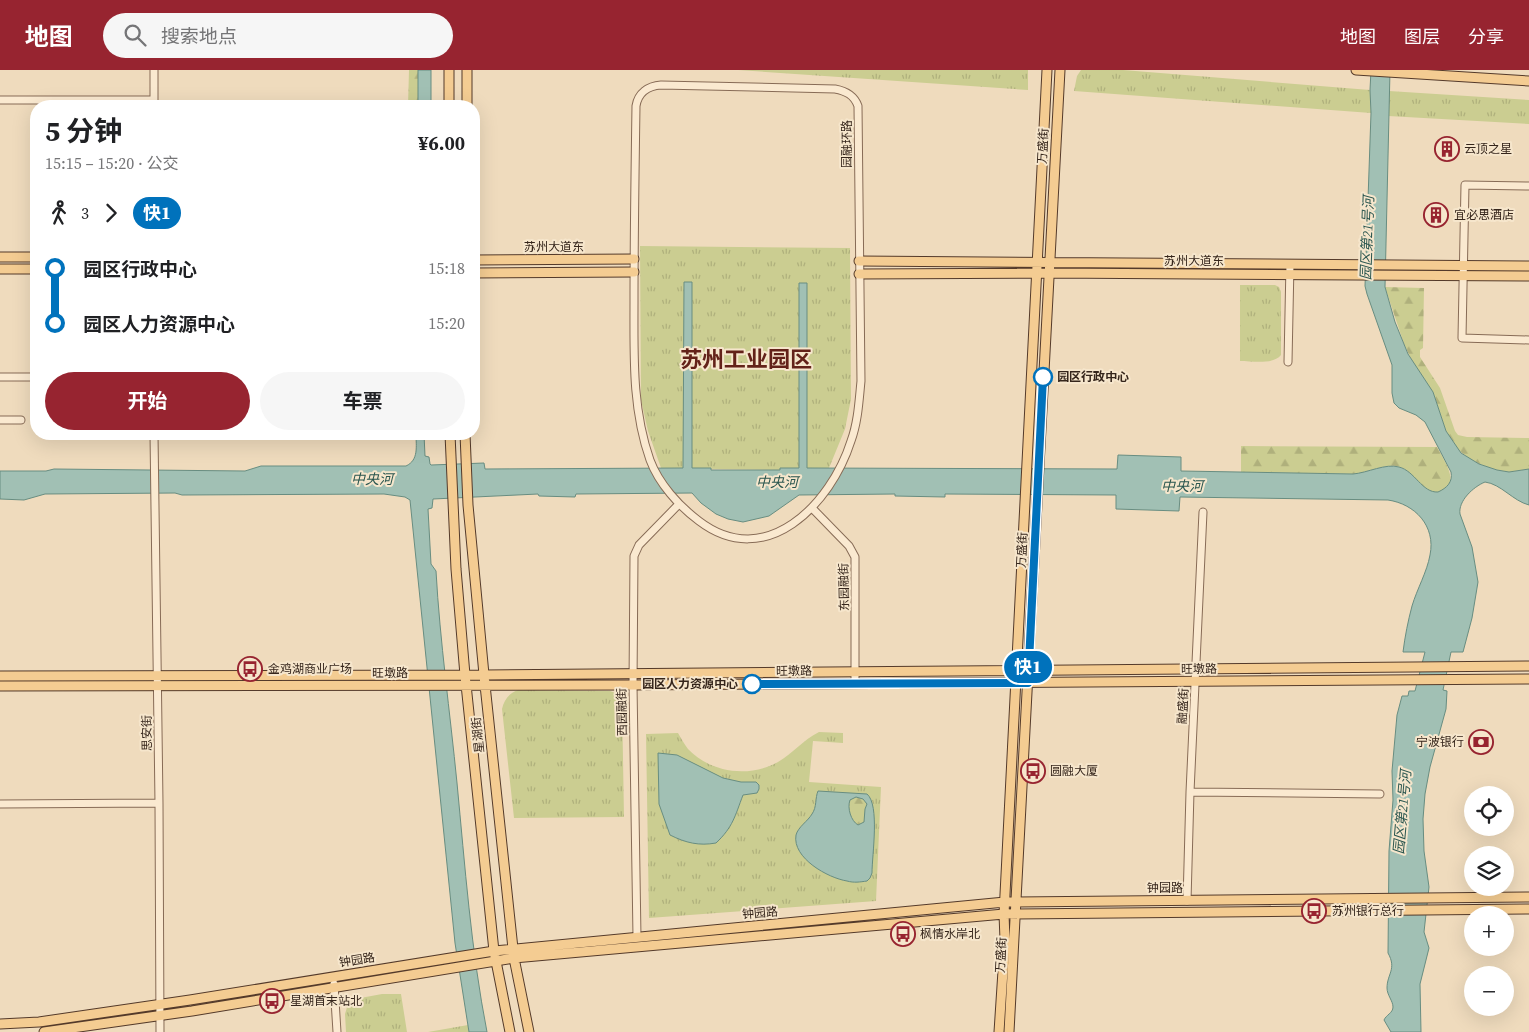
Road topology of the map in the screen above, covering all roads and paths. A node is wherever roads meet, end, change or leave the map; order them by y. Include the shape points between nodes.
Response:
1 (154, 70) edge
2 (450, 70) edge
3 (467, 70) edge
4 (1047, 70) edge
5 (1060, 70) edge
6 (1356, 70) edge
7 (1370, 71) edge
8 (1529, 81) edge
9 (0, 100) edge
10 (154, 100) edge
11 (449, 100) edge
12 (467, 100) edge
13 (30, 101) edge
14 (1529, 186) edge
15 (0, 257) edge
16 (30, 257) edge
17 (480, 260) edge
18 (634, 260) junction
19 (859, 261) junction
20 (1037, 263) junction
21 (1048, 263) junction
22 (1290, 264) junction
23 (1463, 266) junction
24 (1529, 266) edge
25 (0, 269) edge
26 (30, 269) edge
27 (634, 272) junction
28 (480, 273) edge
29 (1037, 273) junction
30 (1049, 273) junction
31 (859, 274) junction
32 (1290, 274) junction
33 (1463, 276) junction
34 (1529, 276) edge
35 (1529, 340) edge
36 (1288, 362) dead end
37 (0, 377) edge
38 (30, 377) edge
39 (0, 420) edge
40 (21, 420) dead end
41 (154, 440) edge
42 (450, 440) edge
43 (465, 440) edge
44 (679, 504) junction
45 (814, 505) junction
46 (1203, 512) dead end
47 (1529, 666) edge
48 (1196, 669) junction
49 (1016, 671) junction
50 (1028, 671) junction
51 (855, 672) junction
52 (633, 674) junction
53 (158, 675) junction
54 (484, 675) junction
55 (0, 676) edge
56 (1529, 678) edge
57 (466, 680) junction
58 (1196, 681) junction
59 (855, 683) junction
60 (1016, 683) junction
61 (1028, 683) junction
62 (158, 685) junction
63 (485, 685) junction
64 (633, 685) junction
65 (0, 686) edge
66 (1190, 792) junction
67 (1380, 794) dead end
68 (159, 803) junction
69 (0, 804) edge
70 (1529, 898) edge
71 (1187, 901) junction
72 (1005, 902) junction
73 (1016, 902) junction
74 (1529, 910) edge
75 (1004, 914) junction
76 (1016, 914) junction
77 (636, 937) junction
78 (513, 948) junction
79 (494, 951) junction
80 (514, 958) junction
81 (496, 961) junction
82 (334, 976) junction
83 (335, 988) junction
84 (159, 1004) junction
85 (160, 1016) junction
86 (0, 1024) edge
87 (44, 1032) edge
88 (160, 1032) edge
89 (337, 1032) edge
90 (510, 1032) edge
91 (529, 1032) edge
92 (1000, 1032) edge
93 (1009, 1032) edge

1 - 10 street
2 - 11 main road
3 - 12 main road
4 - 20 main road, 万盛街
5 - 21 main road, 万盛街
6 - 7 main road
7 - 8 main road
9 - 13 street
14 - 23 street via 1465,185
15 - 16 main road
17 - 18 main road, 苏州大道东
18 - 19 street, 园融环路 via 636,102 646,89 661,85 828,88 851,95 858,110
18 - 27 street, 园融环路
19 - 20 main road, 苏州大道东
19 - 31 street, 园融环路
20 - 21 main road, 苏州大道东
20 - 29 main road, 万盛街
21 - 22 main road, 苏州大道东
21 - 30 main road, 万盛街
22 - 23 main road, 苏州大道东
22 - 32 street
23 - 24 main road, 苏州大道东
23 - 33 street
25 - 26 main road
27 - 28 main road, 苏州大道东
27 - 44 street, 园融环路 via 635,389 640,424 652,463
29 - 30 main road, 苏州大道东
29 - 31 main road, 苏州大道东
29 - 49 main road, 万盛街
30 - 32 main road, 苏州大道东
30 - 50 main road, 万盛街
31 - 45 street, 园融环路 via 860,391 854,431 842,463
32 - 33 main road, 苏州大道东
32 - 36 street
33 - 34 main road, 苏州大道东
33 - 35 street via 1462,338
37 - 38 street
39 - 40 street
41 - 53 street, 思安街
42 - 57 main road, 星湖街 via 456,570
43 - 54 main road, 星湖街
44 - 45 street, 园融环路 via 712,530 745,539 778,532
44 - 52 street, 西园融街 via 639,545 634,556
45 - 51 street, 东园融街 via 855,557
46 - 48 street, 融盛街
47 - 48 main road, 旺墩路
48 - 50 main road, 旺墩路
48 - 58 street, 融盛街
49 - 50 main road, 旺墩路
49 - 51 main road, 旺墩路
49 - 60 main road, 万盛街
50 - 61 main road, 万盛街
51 - 52 main road, 旺墩路
51 - 59 street, 东园融街
52 - 54 main road, 旺墩路
52 - 64 street, 西园融街
53 - 55 main road, 旺墩路
53 - 57 main road, 旺墩路 via 449,675
53 - 62 street, 思安街
54 - 57 main road, 旺墩路
54 - 63 main road, 星湖街
56 - 58 main road, 旺墩路
57 - 62 main road, 旺墩路 via 450,685
57 - 63 main road, 旺墩路
57 - 79 main road, 星湖街
58 - 61 main road, 旺墩路
58 - 66 street, 融盛街
59 - 60 main road, 旺墩路
59 - 64 main road, 旺墩路
60 - 61 main road, 旺墩路
60 - 72 main road, 万盛街
61 - 73 main road, 万盛街
62 - 65 main road, 旺墩路
62 - 68 street, 思安街
63 - 64 main road, 旺墩路
63 - 78 main road, 星湖街
64 - 77 street, 西园融街
66 - 67 street
66 - 71 street, 融盛街
68 - 69 street
68 - 84 street, 思安街
70 - 71 main road, 钟园路
71 - 73 main road, 钟园路
72 - 73 main road, 钟园路
72 - 75 main road, 万盛街
72 - 77 main road, 钟园路
73 - 76 main road, 万盛街
74 - 76 main road, 钟园路
75 - 76 main road, 钟园路
75 - 80 main road, 钟园路
75 - 92 main road, 万盛街
76 - 93 main road, 万盛街
77 - 78 main road, 钟园路
78 - 79 main road, 钟园路
78 - 80 main road, 星湖街
79 - 81 main road, 星湖街
79 - 82 main road, 钟园路
80 - 81 main road, 钟园路
80 - 91 main road, 星湖街
81 - 83 main road, 钟园路
81 - 90 main road, 星湖街
82 - 83 street
82 - 84 main road, 钟园路
83 - 85 main road, 钟园路
83 - 89 street
84 - 85 street, 思安街
84 - 86 main road, 钟园路 via 40,1022
85 - 87 main road, 钟园路
85 - 88 street, 思安街

